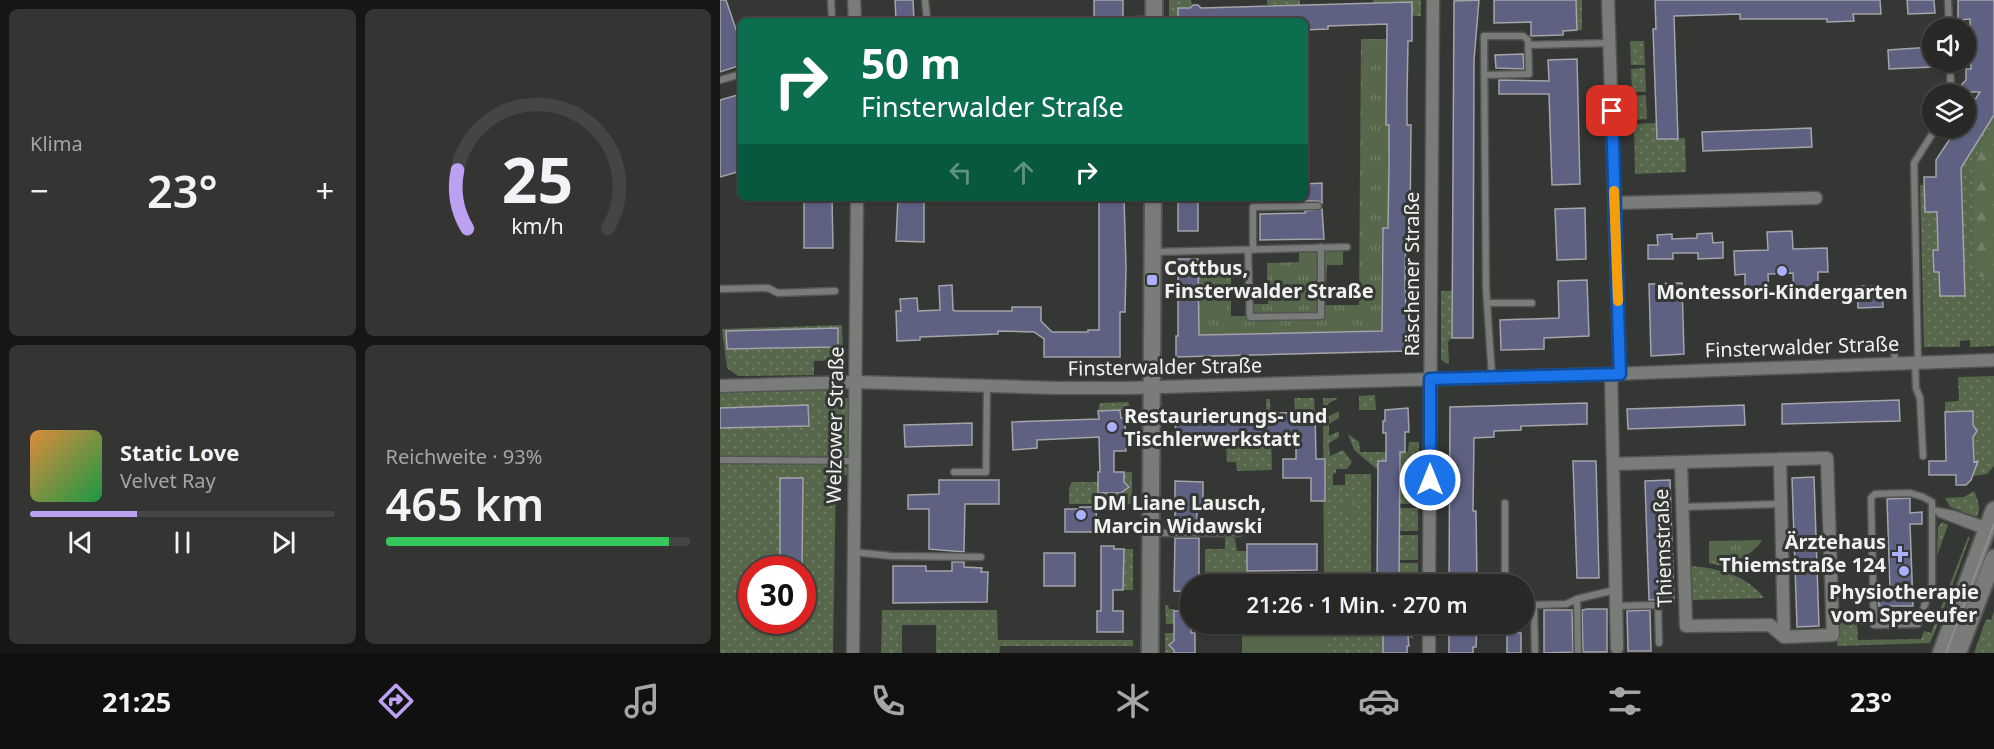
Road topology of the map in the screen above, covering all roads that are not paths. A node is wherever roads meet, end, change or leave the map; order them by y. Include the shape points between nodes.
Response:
1 (831, 0) edge
2 (854, 0) edge
3 (925, 0) edge
4 (1154, 0) edge
5 (1433, 0) edge
6 (1608, 0) edge
7 (1948, 0) edge
8 (832, 18) edge
9 (855, 18) edge
10 (927, 18) edge
11 (1154, 18) edge
12 (1949, 18) edge
13 (1610, 43) junction
14 (1528, 45) junction
15 (738, 75) edge
16 (1485, 75) junction
17 (720, 80) edge
18 (1930, 138) edge
19 (1816, 198) dead end
20 (857, 201) edge
21 (1153, 201) edge
22 (1615, 203) junction
23 (1318, 206) dead end
24 (1321, 247) junction
25 (1347, 247) dead end
26 (1250, 250) junction
27 (1152, 252) junction
28 (720, 289) edge
29 (835, 291) dead end
30 (1487, 303) junction
31 (1532, 303) dead end
32 (1894, 348) dead end
33 (1994, 360) edge
34 (1917, 362) junction
35 (1895, 363) junction
36 (1616, 374) junction
37 (1492, 377) junction
38 (1430, 379) junction
39 (855, 382) junction
40 (720, 386) edge
41 (987, 386) junction
42 (1151, 387) junction
43 (1923, 456) dead end
44 (1780, 459) junction
45 (720, 460) edge
46 (854, 461) junction
47 (1681, 462) junction
48 (1613, 464) junction
49 (954, 472) dead end
50 (1505, 503) dead end
51 (1781, 504) junction
52 (1682, 507) junction
53 (1932, 510) junction
54 (1990, 523) edge
55 (1150, 533) junction
56 (1239, 533) dead end
57 (853, 552) junction
58 (981, 557) dead end
59 (1994, 558) edge
60 (1429, 574) edge
61 (1505, 574) edge
62 (1616, 590) junction
63 (1577, 599) junction
64 (1534, 605) joint
65 (1616, 606) junction
66 (1429, 634) edge
67 (1784, 637) junction
68 (1659, 643) dead end
69 (1617, 648) dead end
70 (853, 653) edge
71 (1150, 653) edge
72 (1429, 653) edge
73 (1535, 653) edge
74 (1578, 653) edge
75 (1941, 653) edge
76 (1958, 653) edge

1 - 8 lane
2 - 9 street
3 - 10 lane
4 - 11 street
5 - 38 street, Räschener Straße
6 - 13 street
7 - 12 lane
13 - 14 lane
13 - 22 street
14 - 16 lane via 1529,74
14 - 16 lane via 1523,36 1484,36
15 - 17 lane
16 - 30 lane
18 - 34 lane via 1914,163
19 - 22 street
20 - 39 street, Welzower Straße
21 - 27 street
22 - 36 street
23 - 26 lane via 1253,207
24 - 25 lane
24 - 26 lane
24 - 26 lane via 1321,316 1250,317
26 - 27 lane
27 - 42 street
28 - 29 lane
30 - 31 lane
30 - 37 lane
32 - 35 lane
33 - 34 street, Finsterwalder Straße
34 - 35 street, Finsterwalder Straße
34 - 43 lane
35 - 36 street, Finsterwalder Straße
36 - 37 street, Finsterwalder Straße
36 - 48 street
37 - 38 street, Finsterwalder Straße
38 - 42 street, Finsterwalder Straße
38 - 60 street, Räschener Straße
39 - 40 street, Finsterwalder Straße
39 - 41 street, Finsterwalder Straße
39 - 46 street, Welzower Straße
41 - 42 street, Finsterwalder Straße
41 - 49 lane via 986,472
42 - 55 street
44 - 47 street, Thiemstraße
44 - 51 street
44 - 67 street, Thiemstraße via 1827,458 1833,635
45 - 46 lane
46 - 57 street, Welzower Straße
47 - 48 street, Thiemstraße
47 - 52 street, Thiemstraße
48 - 62 street
50 - 61 lane
51 - 52 lane
51 - 67 street
52 - 67 street, Thiemstraße via 1686,626 1770,625
53 - 53 lane via 1932,502 1910,493 1875,494 1871,498 1874,625 1918,624 1932,584
53 - 54 lane
53 - 54 lane via 1954,524
54 - 75 street
55 - 56 lane
55 - 71 street
57 - 58 lane
57 - 70 street, Welzower Straße
59 - 76 street
62 - 63 lane
62 - 65 street
63 - 64 lane via 1566,604
63 - 74 lane
64 - 73 lane
65 - 68 lane via 1658,605
65 - 69 street
66 - 72 street

